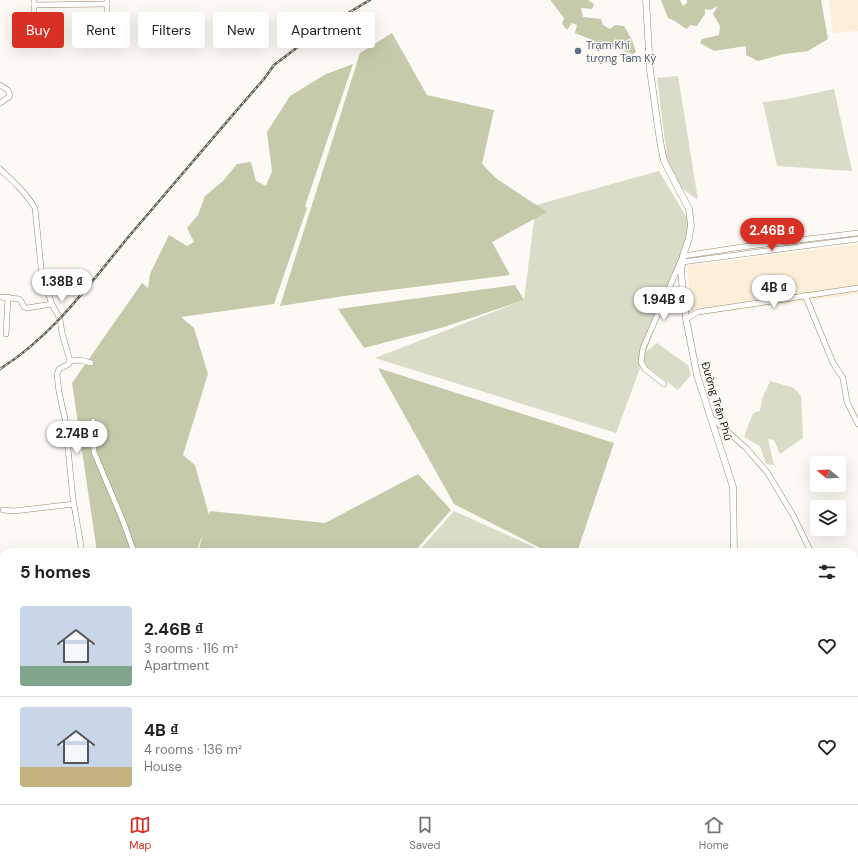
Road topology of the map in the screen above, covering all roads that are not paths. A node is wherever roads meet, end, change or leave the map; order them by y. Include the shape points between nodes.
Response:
1 (646, 0) edge
2 (34, 2) edge
3 (107, 2) edge
4 (0, 85) edge
5 (0, 103) edge
6 (0, 169) edge
7 (858, 233) edge
8 (858, 239) edge
9 (683, 259) junction
10 (858, 288) edge
11 (805, 295) junction
12 (0, 297) edge
13 (8, 297) junction
14 (52, 304) junction
15 (686, 318) junction
16 (6, 334) dead end
17 (70, 361) junction
18 (92, 363) dead end
19 (664, 384) dead end
20 (711, 417) junction
21 (93, 421) dead end
22 (858, 424) edge
23 (74, 504) junction
24 (3, 510) dead end
25 (81, 548) edge
26 (133, 548) edge
27 (734, 548) edge
28 (809, 548) edge

1 - 9 main road, Đường Trần Phú via 650,70 664,161 689,209 690,238
2 - 3 street
4 - 5 street via 8,90 10,95
6 - 14 street via 31,200 37,213 40,268
7 - 9 street via 742,247
8 - 9 street
9 - 15 main road, Đường Trần Phú via 681,272
9 - 19 street via 643,348 641,362 645,369
10 - 11 street
11 - 15 street via 698,312
11 - 22 street via 843,378 847,402
12 - 13 street
13 - 14 street via 19,299 27,308
13 - 16 street
14 - 17 street via 60,319
15 - 20 main road, Đường Trần Phú via 697,376
17 - 18 street
17 - 23 street via 59,369 58,392 65,419
20 - 27 main road, Đường Trần Phú via 733,487
20 - 28 street via 746,448 767,472
21 - 26 street via 94,452
23 - 24 street
23 - 25 street

